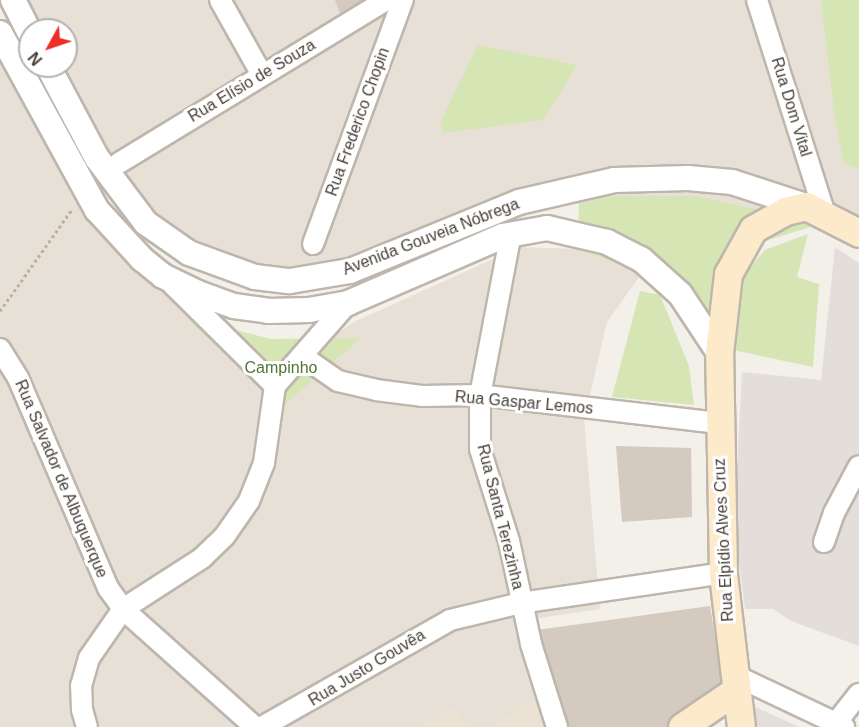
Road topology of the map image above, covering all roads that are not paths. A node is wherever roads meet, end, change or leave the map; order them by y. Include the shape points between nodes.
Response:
1 (12, 0) edge
2 (220, 0) edge
3 (386, 0) edge
4 (403, 0) edge
5 (757, 0) edge
6 (22, 18) edge
7 (0, 33) edge
8 (261, 73) junction
9 (55, 78) edge
10 (119, 163) dead end
11 (815, 210) junction
12 (511, 233) junction
13 (859, 233) edge
14 (313, 244) dead end
15 (163, 276) junction
16 (348, 303) junction
17 (0, 348) edge
18 (719, 353) junction
19 (302, 356) junction
20 (275, 386) junction
21 (480, 395) junction
22 (719, 423) junction
23 (859, 466) edge
24 (824, 542) dead end
25 (723, 573) junction
26 (521, 603) junction
27 (123, 609) junction
28 (735, 682) junction
29 (859, 694) edge
30 (840, 725) edge
31 (87, 727) edge
32 (255, 727) edge
33 (262, 727) edge
34 (557, 727) edge
35 (682, 727) edge
36 (741, 727) edge

1 - 6 street
2 - 8 street
3 - 8 street, Rua Elísio de Souza
4 - 14 street, Rua Frederico Chopin
5 - 11 street, Rua Dom Vital
7 - 15 street, Avenida Gouveia Nóbrega via 85,192 120,238
8 - 10 street, Rua Elísio de Souza
9 - 11 street, Avenida Gouveia Nóbrega via 105,170 146,223 189,253 255,277 290,281 350,271 519,201 614,180 688,178 732,182
11 - 13 main road
11 - 18 main road via 766,220 753,229 742,245 728,274
12 - 16 street, Avenida Gouveia Nóbrega
12 - 18 street, Avenida Gouveia Nóbrega via 547,228 577,233 641,259 680,294
12 - 21 street, Rua Santa Terezinha
15 - 16 street, Avenida Gouveia Nóbrega via 234,306 268,311 309,310
15 - 20 street
16 - 19 street
17 - 27 street, Rua Salvador de Albuquerque via 18,378 97,566
18 - 22 main road, Rua Elpídio Alves Cruz
19 - 20 street
19 - 21 street, Rua Gaspar Lemos via 338,381 376,390 422,396
20 - 27 street via 264,463 249,501 224,537 201,558
21 - 22 street, Rua Gaspar Lemos
21 - 26 street, Rua Santa Terezinha via 480,449 509,541
22 - 25 main road, Rua Elpídio Alves Cruz
23 - 24 street via 834,513
25 - 26 street, Rua Justo Gouvêa
25 - 28 main road, Rua Elpídio Alves Cruz
26 - 33 street, Rua Justo Gouvêa via 450,620 421,633 331,690
26 - 34 street, Rua Santa Terezinha
27 - 31 street via 89,658 81,686
27 - 32 street, Rua Salvador de Albuquerque
28 - 30 street
28 - 35 main road
28 - 36 main road, Rua Elpídio Alves Cruz
29 - 30 street

